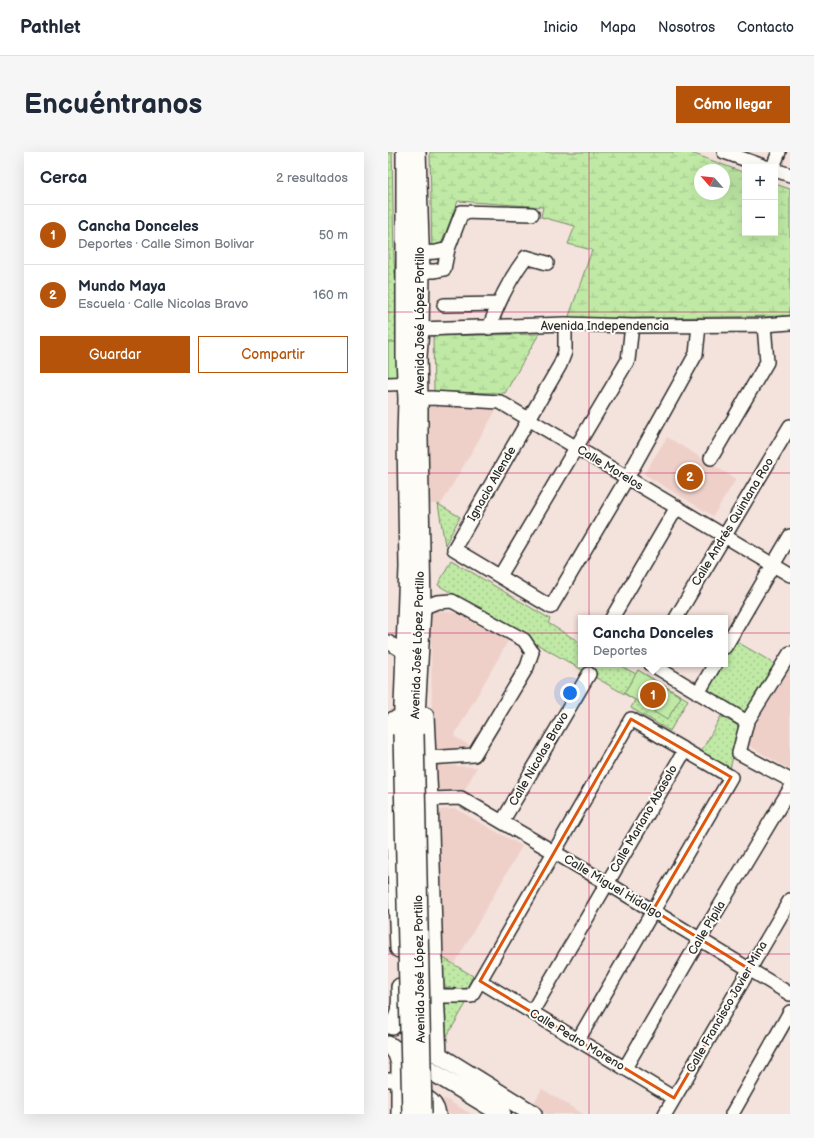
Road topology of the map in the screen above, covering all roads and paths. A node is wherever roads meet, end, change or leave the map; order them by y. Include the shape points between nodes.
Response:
1 (405, 152) edge
2 (417, 152) edge
3 (724, 152) edge
4 (779, 152) edge
5 (758, 164) edge
6 (774, 164) edge
7 (778, 171) edge
8 (790, 175) edge
9 (532, 214) dead end
10 (448, 249) junction
11 (420, 253) junction
12 (547, 263) dead end
13 (421, 271) junction
14 (498, 304) junction
15 (444, 305) dead end
16 (790, 323) edge
17 (565, 324) junction
18 (764, 325) junction
19 (632, 326) junction
20 (699, 326) junction
21 (488, 328) junction
22 (420, 329) junction
23 (388, 384) edge
24 (413, 391) junction
25 (529, 419) junction
26 (790, 426) edge
27 (576, 447) junction
28 (711, 458) dead end
29 (627, 478) junction
30 (677, 507) junction
31 (725, 536) junction
32 (790, 536) edge
33 (773, 565) junction
34 (790, 575) edge
35 (500, 576) junction
36 (422, 608) junction
37 (614, 615) edge
38 (678, 615) edge
39 (388, 642) edge
40 (728, 642) edge
41 (412, 651) junction
42 (790, 653) edge
43 (656, 667) edge
44 (713, 667) edge
45 (589, 674) dead end
46 (698, 693) junction
47 (747, 722) junction
48 (408, 734) junction
49 (685, 750) junction
50 (427, 758) junction
51 (390, 761) edge
52 (790, 780) edge
53 (790, 789) edge
54 (429, 799) junction
55 (502, 822) junction
56 (554, 852) junction
57 (392, 860) edge
58 (607, 883) junction
59 (790, 900) edge
60 (653, 910) junction
61 (700, 939) junction
62 (749, 969) junction
63 (480, 981) junction
64 (401, 990) junction
65 (435, 994) junction
66 (790, 994) edge
67 (532, 1012) junction
68 (790, 1012) edge
69 (390, 1025) edge
70 (578, 1040) junction
71 (390, 1046) edge
72 (438, 1055) junction
73 (625, 1068) junction
74 (394, 1080) edge
75 (468, 1093) junction
76 (674, 1098) junction
77 (400, 1114) edge
78 (411, 1114) edge
79 (423, 1114) edge
80 (437, 1114) edge
81 (502, 1114) edge
82 (533, 1114) edge
83 (665, 1114) edge
84 (732, 1114) edge

1 - 24 main road, Avenida José López Portillo via 405,357
2 - 11 main road, Avenida José López Portillo
3 - 5 street
4 - 6 street
7 - 8 street
9 - 10 street via 462,212
10 - 11 street
10 - 13 street via 444,269
11 - 13 main road, Avenida José López Portillo
12 - 14 street via 526,257
13 - 22 main road, Avenida José López Portillo
14 - 15 street
14 - 21 street
16 - 18 street, Avenida Independencia
17 - 19 street, Avenida Independencia
17 - 21 street, Avenida Independencia
17 - 25 street, Ignacio Allende via 565,352
18 - 20 street, Avenida Independencia
18 - 28 street via 767,362
19 - 20 street, Avenida Independencia
19 - 27 street via 628,360
20 - 29 street via 696,354
21 - 22 street, Avenida Independencia
22 - 24 main road, Avenida José López Portillo
23 - 24 street, Calle Morelos
24 - 25 street, Calle Morelos via 500,402
24 - 36 main road, Avenida José López Portillo via 419,438
24 - 41 main road, Avenida José López Portillo via 406,436
25 - 27 street, Calle Morelos
25 - 35 street, Ignacio Allende via 454,549
26 - 31 street, Calle Andrés Quintana Roo
27 - 29 street, Calle Morelos
27 - 35 street
29 - 30 street, Calle Morelos
29 - 35 street via 551,607
30 - 31 street, Calle Morelos
30 - 37 street
31 - 33 street, Calle Morelos
31 - 38 street, Calle Andrés Quintana Roo
32 - 33 street
33 - 34 street, Calle Morelos
33 - 40 street
36 - 41 main road, Avenida José López Portillo
36 - 50 street via 437,602 452,601 524,640 532,652 527,667 474,755
39 - 41 street
41 - 48 main road, Avenida José López Portillo
41 - 50 main road via 426,733
41 - 51 main road via 394,725
42 - 47 street
43 - 46 street
44 - 46 street
45 - 55 street, Calle Nicolas Bravo
46 - 47 street
47 - 52 street via 739,753
48 - 78 main road, Avenida José López Portillo, bridge
48 - 79 main road, Avenida José López Portillo, bridge
49 - 56 street via 631,719
49 - 58 street, Calle Mariano Abasolo
49 - 60 street via 731,777
50 - 54 main road
51 - 57 main road
53 - 61 street, Calle Pípila
54 - 55 street, Calle Miguel Hidalgo via 461,798
54 - 65 main road
55 - 56 street, Calle Miguel Hidalgo
56 - 58 street, Calle Miguel Hidalgo
56 - 63 street
57 - 64 main road
58 - 60 street, Calle Miguel Hidalgo
58 - 67 street, Calle Mariano Abasolo
59 - 62 street, Calle Francisco Javier Mina
60 - 61 street, Calle Miguel Hidalgo
60 - 70 street
61 - 62 street, Calle Miguel Hidalgo
61 - 73 street, Calle Pípila
62 - 66 street, Calle Miguel Hidalgo
62 - 76 street, Calle Francisco Javier Mina
63 - 65 street via 472,996
63 - 67 street, Calle Pedro Moreno
64 - 65 main road via 404,997 417,1004 431,999
64 - 69 main road via 401,1006 397,1020
65 - 72 main road
67 - 70 street, Calle Pedro Moreno
68 - 84 street
69 - 72 main road
70 - 73 street, Calle Pedro Moreno
71 - 74 main road via 397,1054 400,1064
71 - 75 main road
72 - 82 main road
73 - 76 street, Calle Pedro Moreno
74 - 77 main road
75 - 80 main road via 445,1093 439,1099
75 - 81 main road
76 - 83 street, Calle Francisco Javier Mina
77 - 80 main road via 412,1098 424,1097 433,1103

